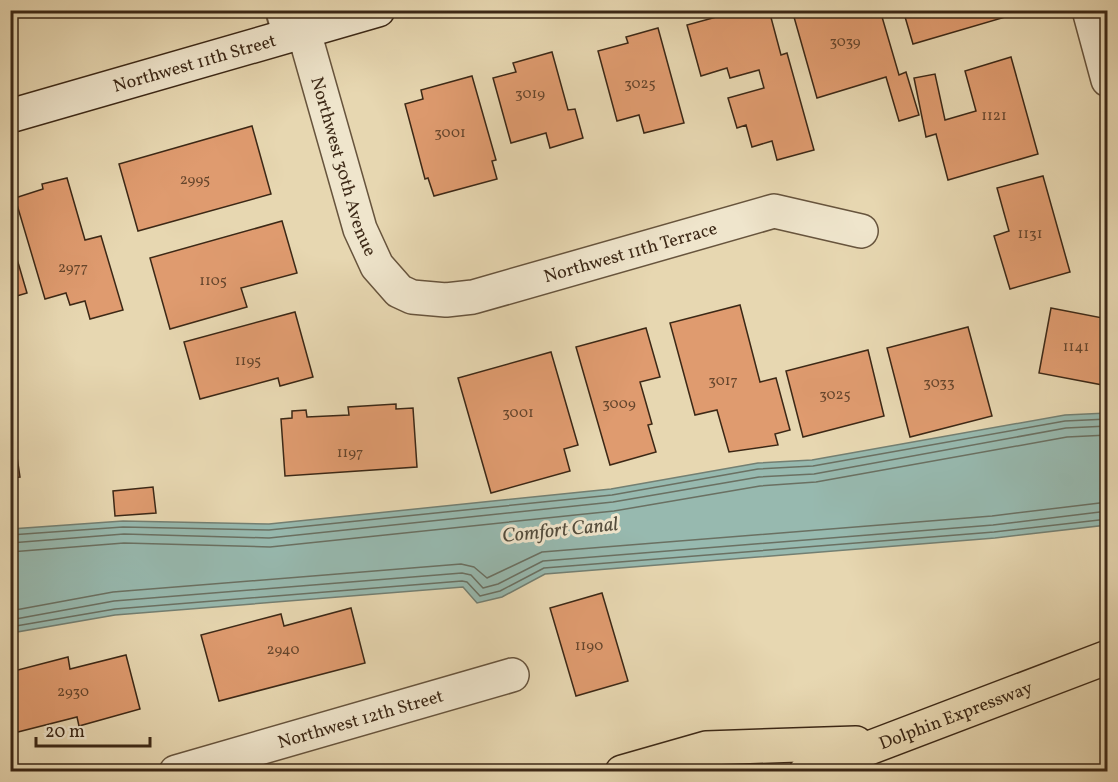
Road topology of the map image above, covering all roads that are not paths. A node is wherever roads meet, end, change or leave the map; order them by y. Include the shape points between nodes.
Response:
1 (378, 10) edge
2 (1089, 10) edge
3 (288, 27) edge
4 (1107, 80) edge
5 (10, 116) edge
6 (861, 231) dead end
7 (399, 291) joint
8 (1107, 657) edge
9 (512, 675) dead end
10 (885, 742) junction
11 (176, 771) edge
12 (622, 771) edge
13 (806, 771) edge

1 - 3 street, Northwest 11th Street
2 - 4 street
3 - 5 street, Northwest 11th Street
3 - 7 street, Northwest 30th Avenue via 360,229 377,266
6 - 7 street, Northwest 11th Terrace via 774,211 473,297 428,300
8 - 10 highway, Dolphin Expressway
9 - 11 street, Northwest 12th Street
10 - 12 highway via 706,748
10 - 13 highway, Dolphin Expressway

